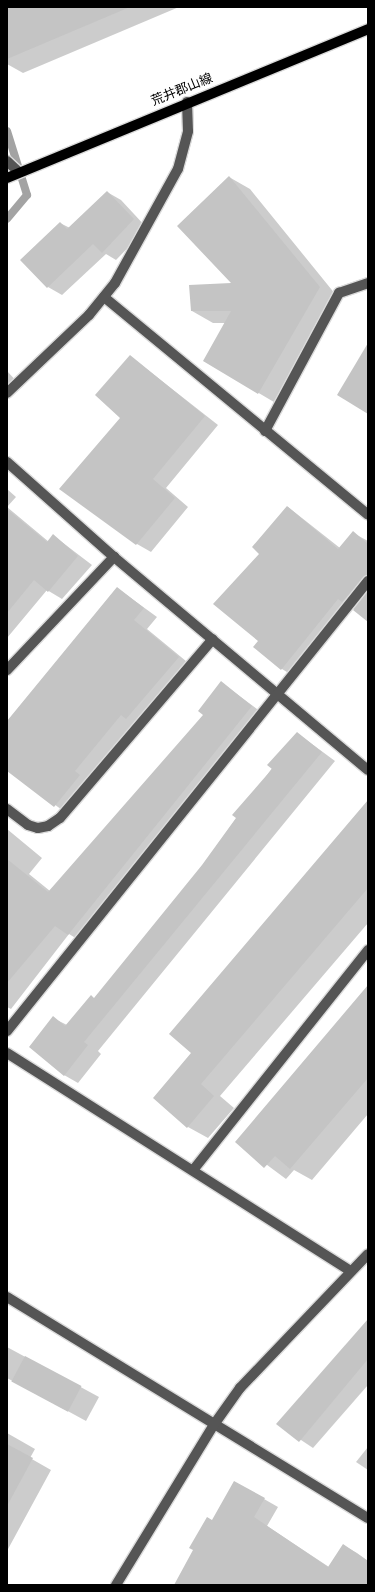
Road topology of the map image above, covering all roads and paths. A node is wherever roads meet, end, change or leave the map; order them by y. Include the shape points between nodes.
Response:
1 (368, 29) edge
2 (187, 102) junction
3 (7, 161) edge
4 (19, 172) junction
5 (7, 178) edge
6 (368, 283) edge
7 (104, 297) junction
8 (7, 393) edge
9 (265, 431) junction
10 (7, 462) edge
11 (368, 515) edge
12 (114, 557) junction
13 (368, 581) edge
14 (213, 639) junction
15 (7, 670) edge
16 (278, 693) junction
17 (368, 770) edge
18 (7, 809) edge
19 (368, 950) edge
20 (7, 1031) edge
21 (7, 1053) edge
22 (194, 1169) junction
23 (368, 1254) edge
24 (349, 1270) junction
25 (7, 1297) edge
26 (213, 1426) junction
27 (368, 1518) edge
28 (116, 1585) edge

1 - 2 main road, 荒井郡山線
2 - 4 main road, 荒井郡山線
2 - 7 street via 188,131 178,169
3 - 4 street
4 - 5 main road, 荒井郡山線
6 - 9 street via 339,293
7 - 8 street
7 - 9 street
9 - 11 street
10 - 12 street
12 - 14 street
12 - 15 street
13 - 16 street
14 - 16 street
14 - 18 street via 60,818 48,826 38,828 28,825
16 - 17 street
16 - 20 street
19 - 22 street
21 - 22 street
22 - 24 street
23 - 24 street
24 - 26 street via 240,1388
25 - 26 street
26 - 27 street
26 - 28 street

